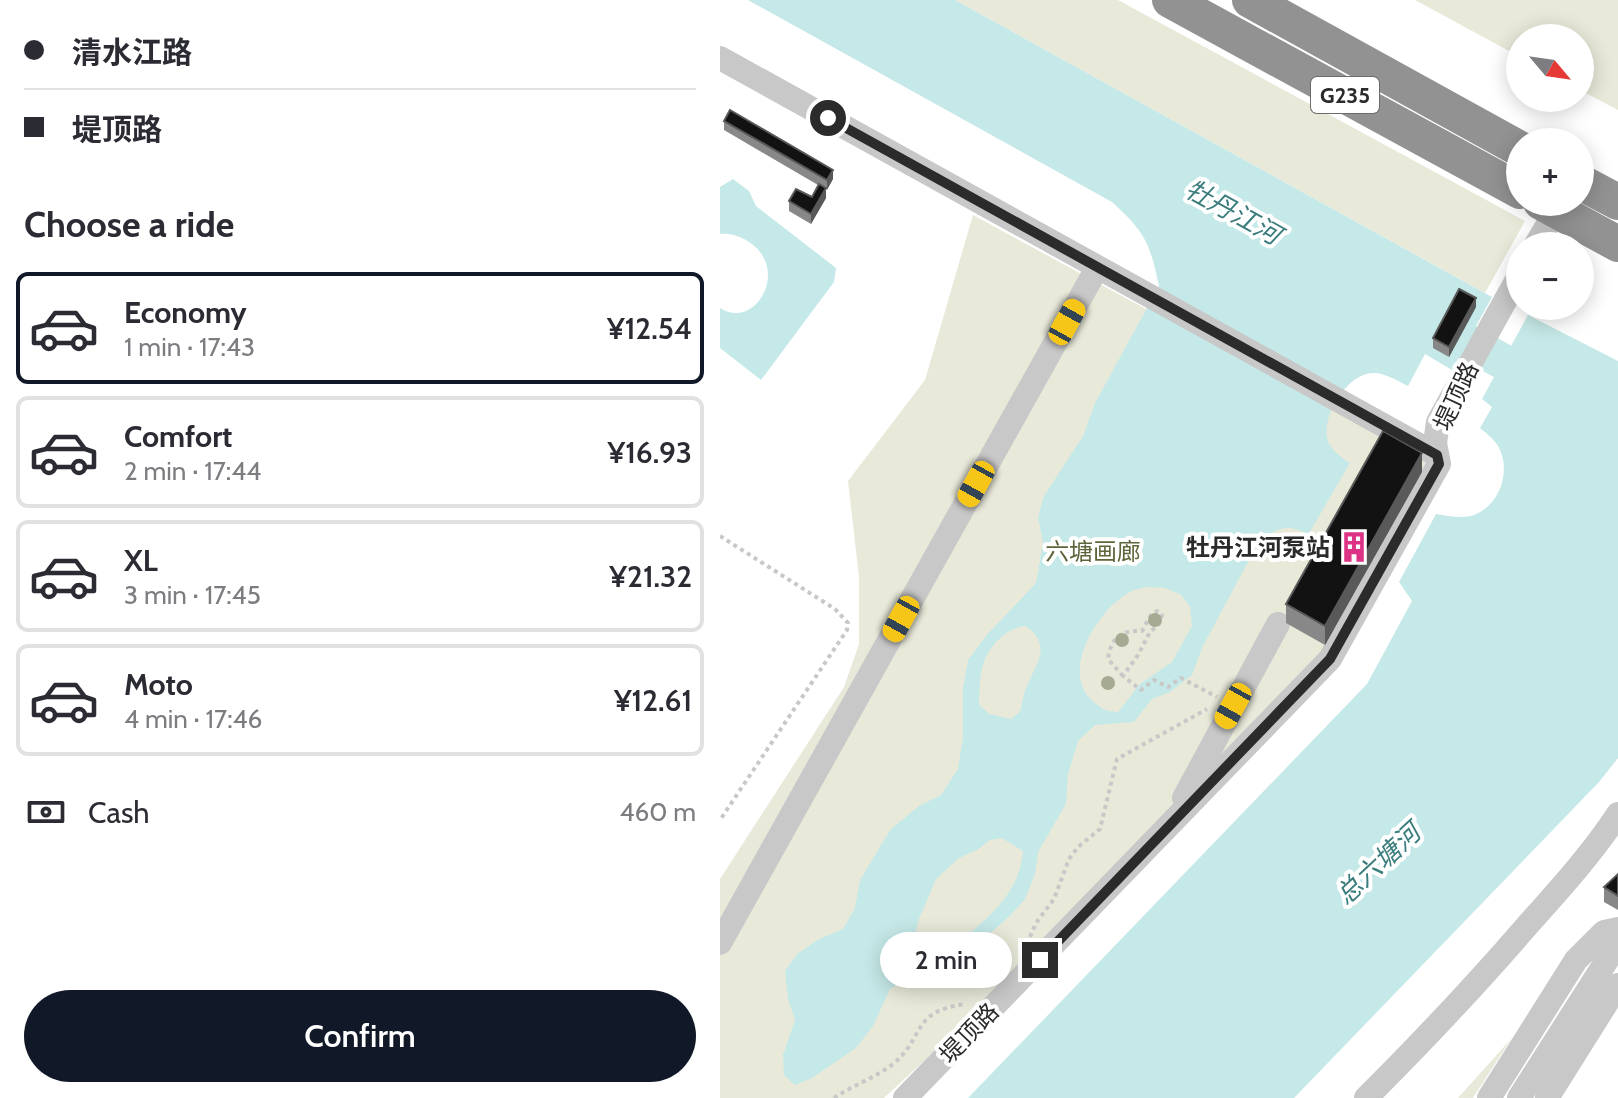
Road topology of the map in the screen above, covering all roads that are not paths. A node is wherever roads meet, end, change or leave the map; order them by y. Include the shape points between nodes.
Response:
1 (1170, 0) edge
2 (1250, 0) edge
3 (720, 58) edge
4 (1506, 141) edge
5 (1506, 183) edge
6 (1594, 189) edge
7 (1618, 202) edge
8 (1541, 225) edge
9 (1618, 244) edge
10 (1097, 268) junction
11 (1506, 299) edge
12 (1437, 455) junction
13 (1278, 624) dead end
14 (1618, 814) edge
15 (1162, 833) junction
16 (1618, 929) edge
17 (720, 943) edge
18 (1618, 943) edge
19 (1609, 978) edge
20 (905, 1098) edge
21 (1366, 1098) edge
22 (1489, 1098) edge
23 (1519, 1098) edge
24 (1547, 1098) edge

1 - 5 highway, G235
2 - 4 highway, G235
3 - 10 street
6 - 7 highway
8 - 9 highway
10 - 12 street
10 - 17 street
11 - 12 street, 堤顶路 via 1443,413
12 - 15 street, 堤顶路 via 1439,464 1330,659
13 - 15 street
14 - 21 street via 1448,1016
15 - 20 street, 堤顶路
16 - 22 street via 1604,932 1576,960
18 - 19 street
19 - 23 street
19 - 24 street

